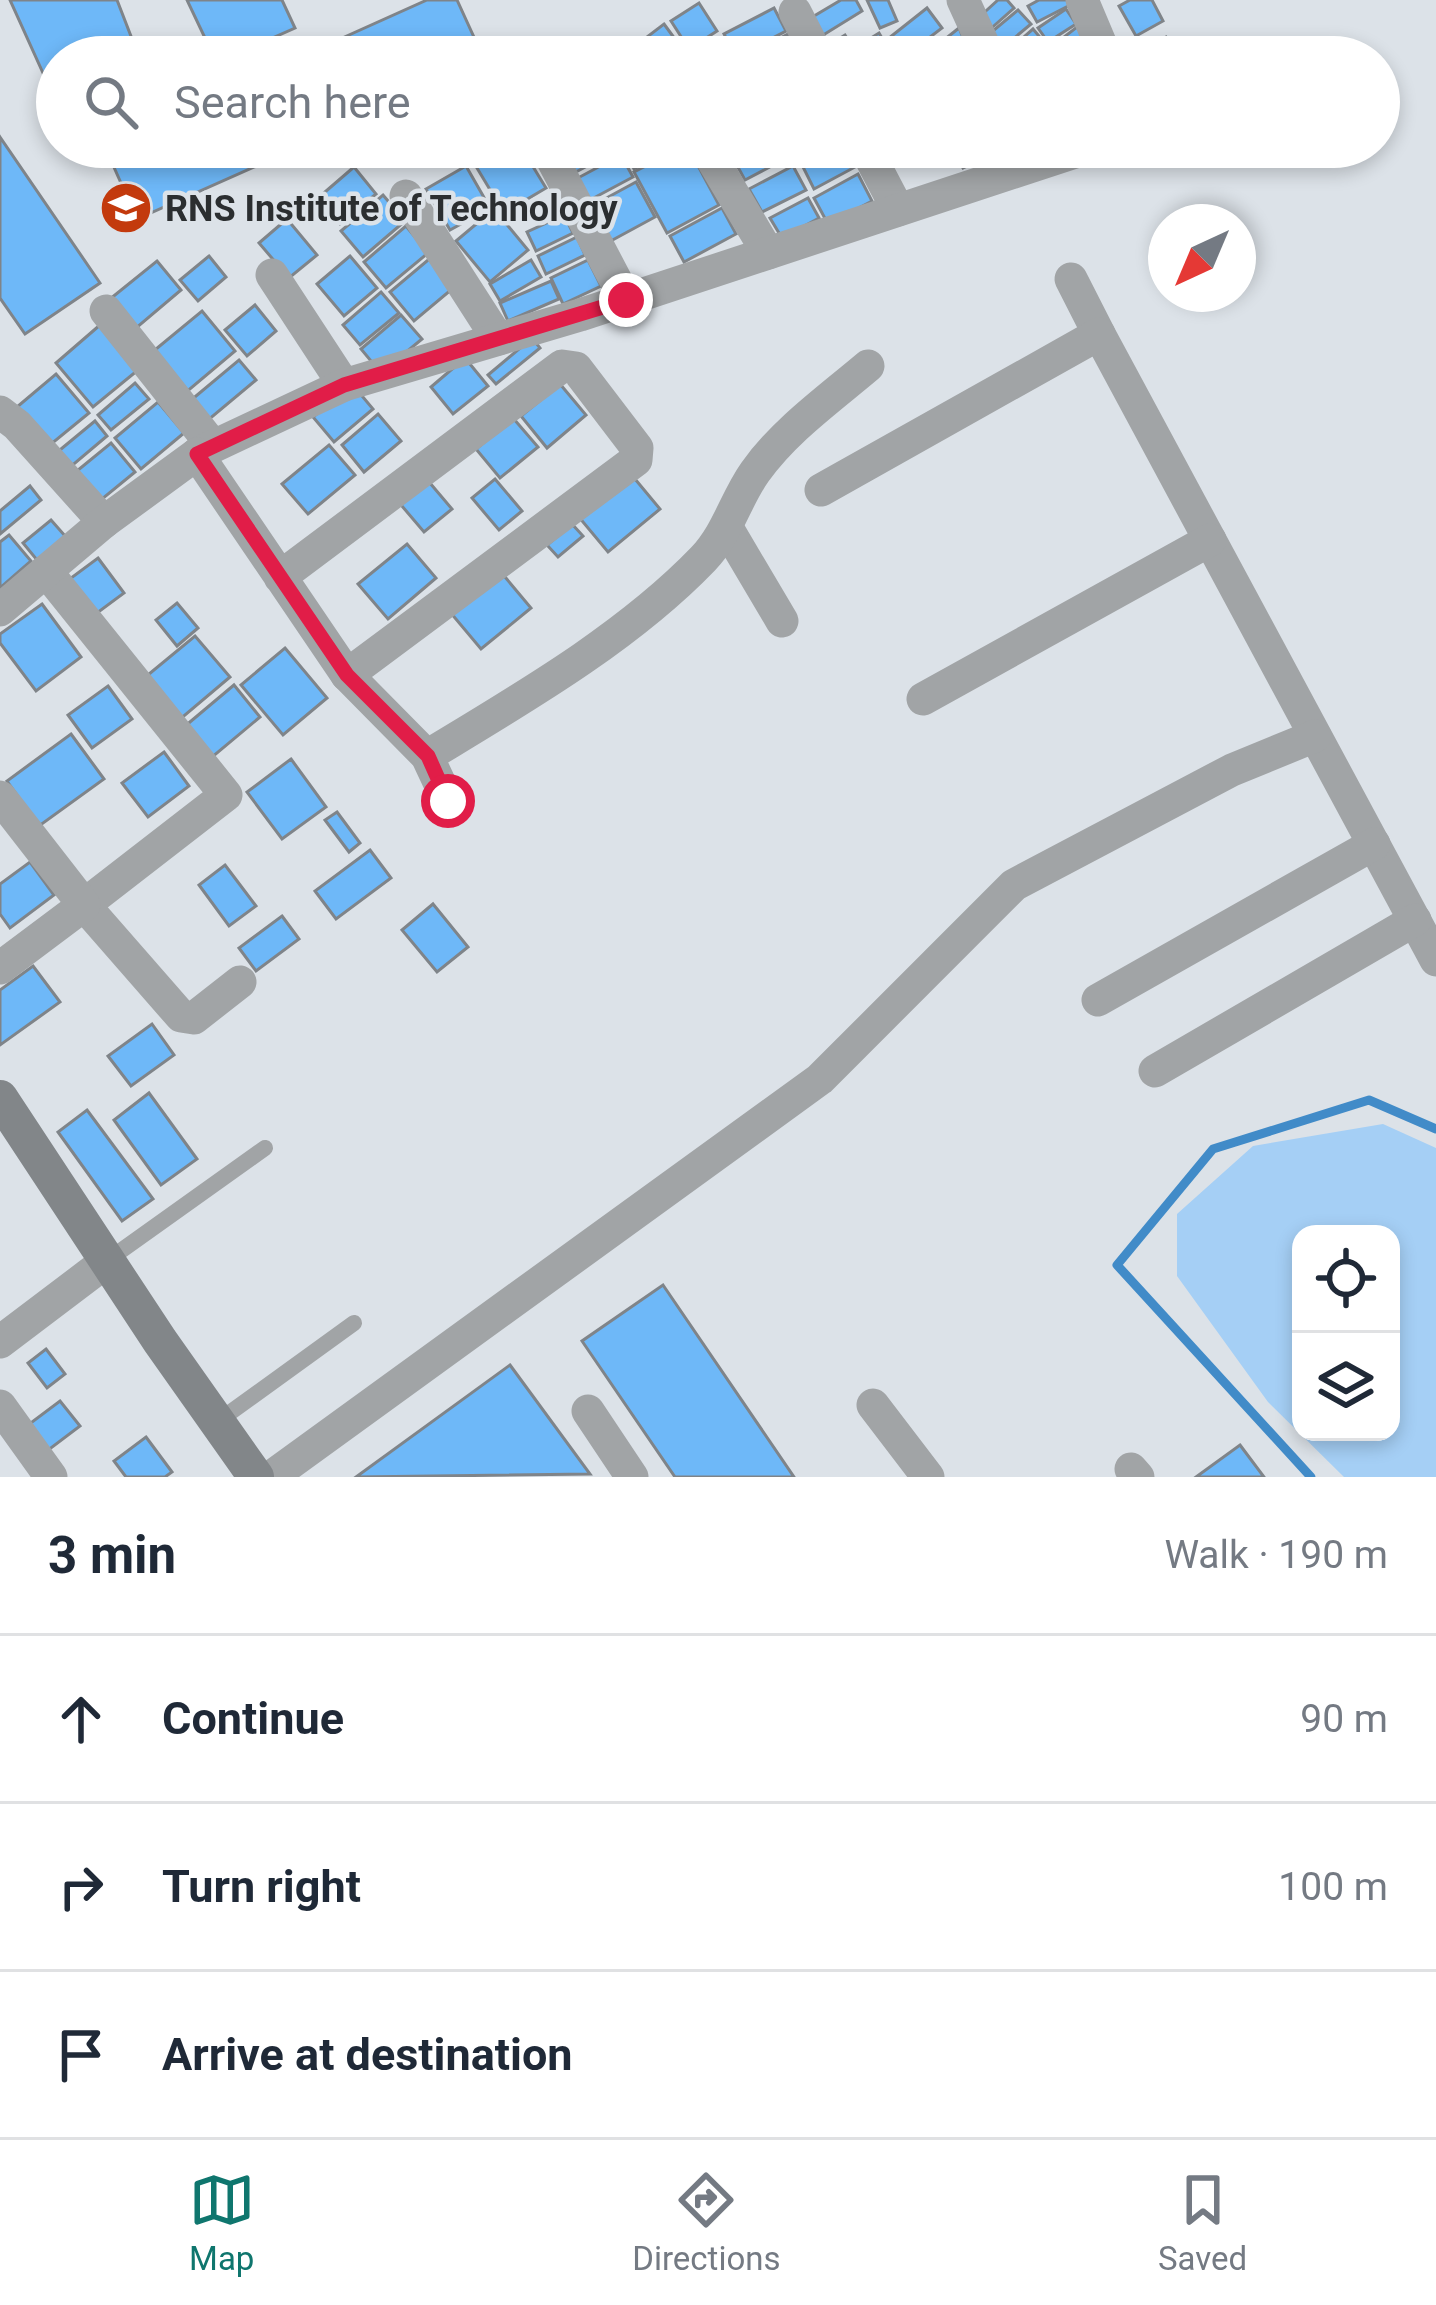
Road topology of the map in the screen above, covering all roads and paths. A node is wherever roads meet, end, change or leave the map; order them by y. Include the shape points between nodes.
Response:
1 (963, 0) edge
2 (1082, 0) edge
3 (795, 12) dead end
4 (807, 36) edge
5 (979, 36) edge
6 (1097, 36) edge
7 (557, 168) edge
8 (717, 168) edge
9 (876, 168) edge
10 (1002, 168) edge
11 (406, 196) dead end
12 (898, 210) junction
13 (768, 253) junction
14 (272, 275) dead end
15 (1071, 279) dead end
16 (626, 300) junction
17 (106, 311) dead end
18 (1099, 334) junction
19 (498, 339) junction
20 (868, 366) dead end
21 (344, 385) junction
22 (0, 412) edge
23 (205, 450) junction
24 (821, 490) dead end
25 (104, 522) junction
26 (727, 528) junction
27 (1210, 540) junction
28 (46, 571) junction
29 (280, 578) junction
30 (0, 610) edge
31 (782, 622) dead end
32 (347, 675) junction
33 (923, 699) dead end
34 (1315, 736) junction
35 (428, 756) junction
36 (0, 797) edge
37 (448, 801) dead end
38 (1374, 844) junction
39 (84, 904) junction
40 (1414, 920) junction
41 (1436, 960) edge
42 (0, 968) edge
43 (241, 982) dead end
44 (1098, 1000) dead end
45 (1155, 1071) dead end
46 (6, 1122) edge
47 (266, 1148) dead end
48 (107, 1261) junction
49 (354, 1324) dead end
50 (0, 1342) edge
51 (873, 1405) dead end
52 (0, 1406) edge
53 (587, 1411) dead end
54 (217, 1422) junction
55 (51, 1477) edge
56 (256, 1477) edge
57 (271, 1477) edge
58 (632, 1477) edge
59 (928, 1477) edge

1 - 5 street
2 - 6 street
3 - 4 street
7 - 16 street
8 - 13 street
9 - 12 street
10 - 12 street
11 - 19 street
12 - 13 street
13 - 16 street
14 - 21 street
15 - 18 street
16 - 19 street
17 - 23 street
18 - 24 street
18 - 27 street
19 - 21 street
20 - 26 street via 773,448
21 - 23 street
22 - 25 street
23 - 25 street
23 - 29 street
25 - 28 street
26 - 31 street
26 - 35 street via 704,558 609,638
27 - 33 street
27 - 34 street
28 - 30 street
28 - 39 street via 226,795
29 - 32 street
29 - 32 street via 562,366 577,368 637,448 636,460
32 - 35 street
34 - 38 street
34 - 57 street via 1232,770 1014,885 820,1079
35 - 37 street
36 - 39 street
38 - 40 street
38 - 44 street
39 - 42 street
39 - 43 street via 181,1016 194,1018
40 - 41 street
40 - 45 street
46 - 48 main road
47 - 48 lane
48 - 50 street
48 - 54 main road
49 - 54 lane
51 - 59 street
52 - 55 street
53 - 58 street
54 - 56 main road

